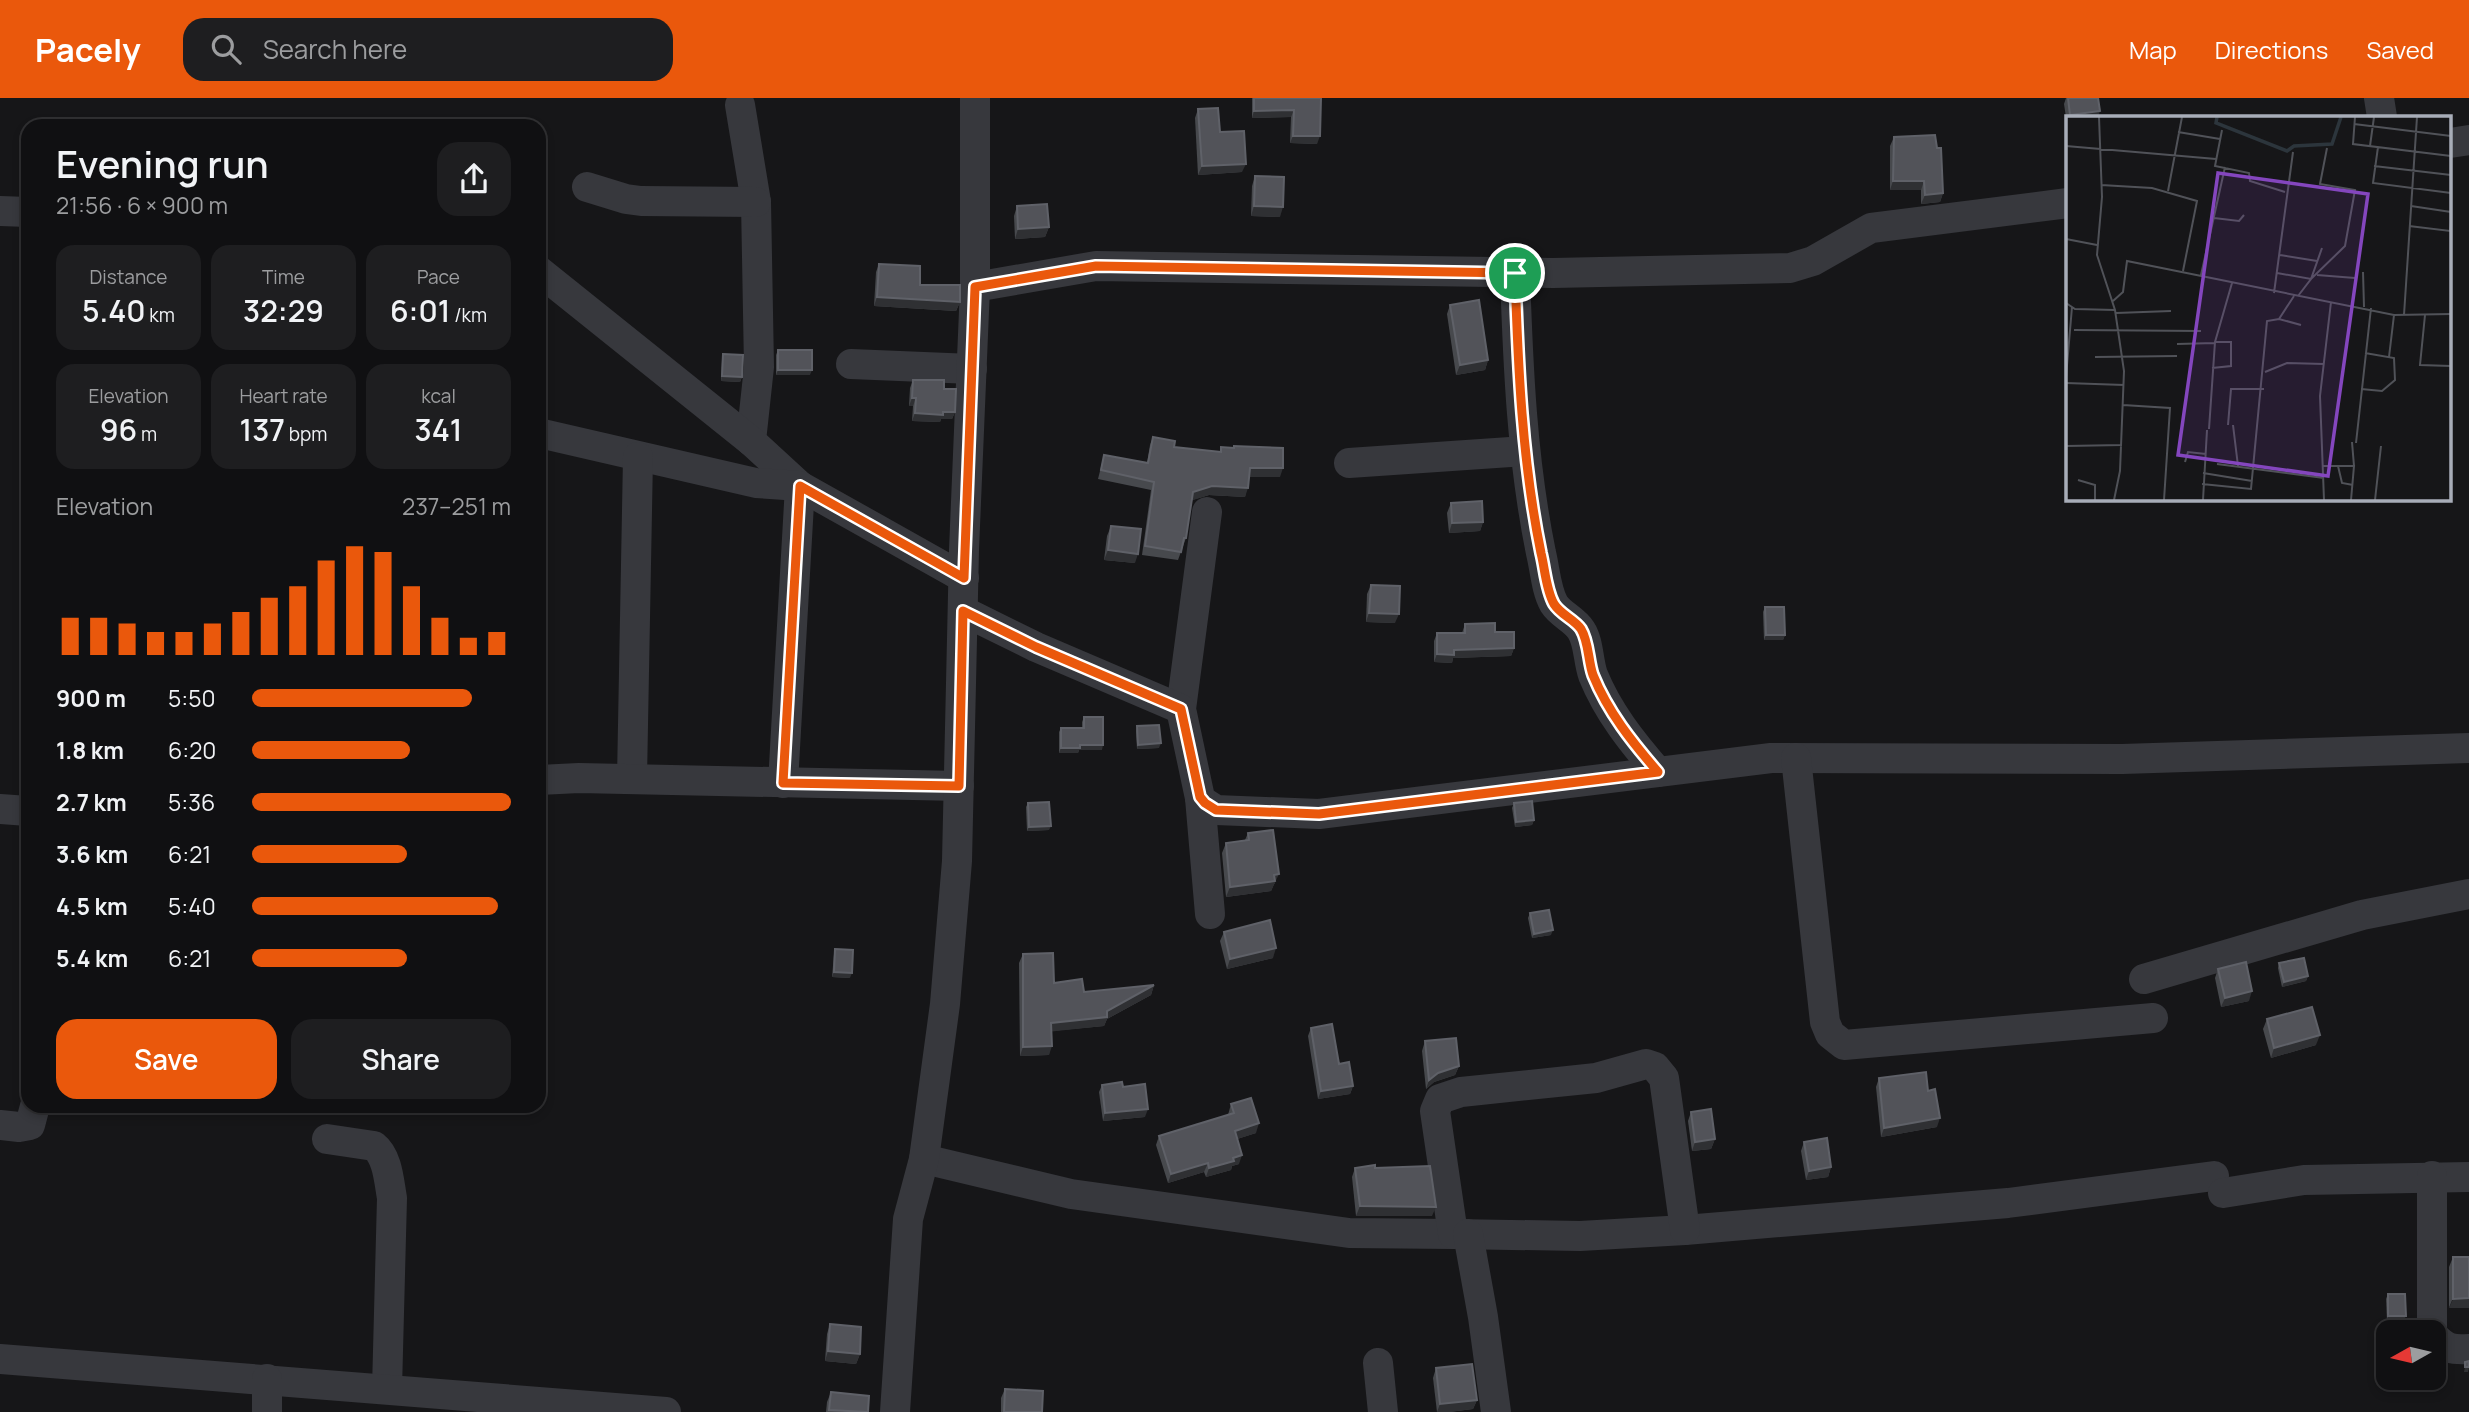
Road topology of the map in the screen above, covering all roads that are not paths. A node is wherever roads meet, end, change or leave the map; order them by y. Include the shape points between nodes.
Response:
1 (975, 98) edge
2 (2379, 98) edge
3 (740, 105) dead end
4 (2382, 116) edge
5 (587, 187) dead end
6 (756, 202) junction
7 (2066, 203) edge
8 (0, 211) edge
9 (21, 212) edge
10 (1515, 273) junction
11 (546, 277) edge
12 (975, 287) junction
13 (851, 364) dead end
14 (972, 369) junction
15 (546, 435) edge
16 (751, 441) junction
17 (1525, 451) junction
18 (638, 457) junction
19 (1349, 463) dead end
20 (800, 486) junction
21 (1207, 512) dead end
22 (964, 578) junction
23 (963, 611) junction
24 (1181, 709) junction
25 (2469, 747) edge
26 (1797, 758) junction
27 (1658, 772) junction
28 (632, 779) junction
29 (546, 780) edge
30 (783, 783) junction
31 (959, 786) junction
32 (1200, 797) junction
33 (0, 809) edge
34 (21, 810) edge
35 (2469, 894) edge
36 (1210, 914) dead end
37 (2144, 979) dead end
38 (2152, 1018) dead end
39 (33, 1113) edge
40 (0, 1125) edge
41 (327, 1139) dead end
42 (924, 1159) junction
43 (2432, 1176) junction
44 (2469, 1177) edge
45 (1685, 1230) junction
46 (1461, 1234) junction
47 (2433, 1320) edge
48 (2446, 1347) edge
49 (2469, 1349) edge
50 (0, 1359) edge
51 (1378, 1363) dead end
52 (267, 1379) junction
53 (387, 1389) junction
54 (267, 1412) edge
55 (666, 1412) edge
56 (895, 1412) edge
57 (1383, 1412) edge
58 (1496, 1412) edge

1 - 12 street
2 - 4 street
3 - 6 street
5 - 6 street via 641,201
6 - 16 street via 759,367
7 - 10 street via 1871,228 1813,261 1790,268
8 - 9 street
10 - 12 street via 1096,266
10 - 17 street
11 - 16 street
12 - 14 street
13 - 14 street
14 - 22 street
15 - 18 street
16 - 20 street
17 - 19 street
17 - 27 street via 1553,602 1581,630 1600,691 1631,741
18 - 20 street via 756,483
18 - 28 street
20 - 22 street
20 - 30 street
21 - 24 street
22 - 23 street
23 - 24 street
23 - 31 street
24 - 32 street
25 - 26 street via 2122,759
26 - 27 street
26 - 38 street via 1825,1022 1836,1040 1844,1045
27 - 32 street via 1319,814 1216,810
28 - 29 street
28 - 30 street
30 - 31 street
31 - 42 street via 945,1004
32 - 36 street
33 - 34 street
35 - 37 street via 2362,915
39 - 40 street via 30,1125
41 - 53 street via 374,1146 388,1176 392,1198
42 - 46 street via 1071,1194 1349,1233
42 - 56 street via 908,1219
43 - 44 street
43 - 45 street via 2218,1185
43 - 47 street
45 - 46 street via 1580,1236
45 - 46 street via 1664,1078 1646,1064 1596,1077 1461,1092 1440,1099 1435,1124
46 - 58 street via 1483,1317
48 - 49 street
50 - 52 street
51 - 57 street
52 - 53 street
52 - 54 street
53 - 55 street

